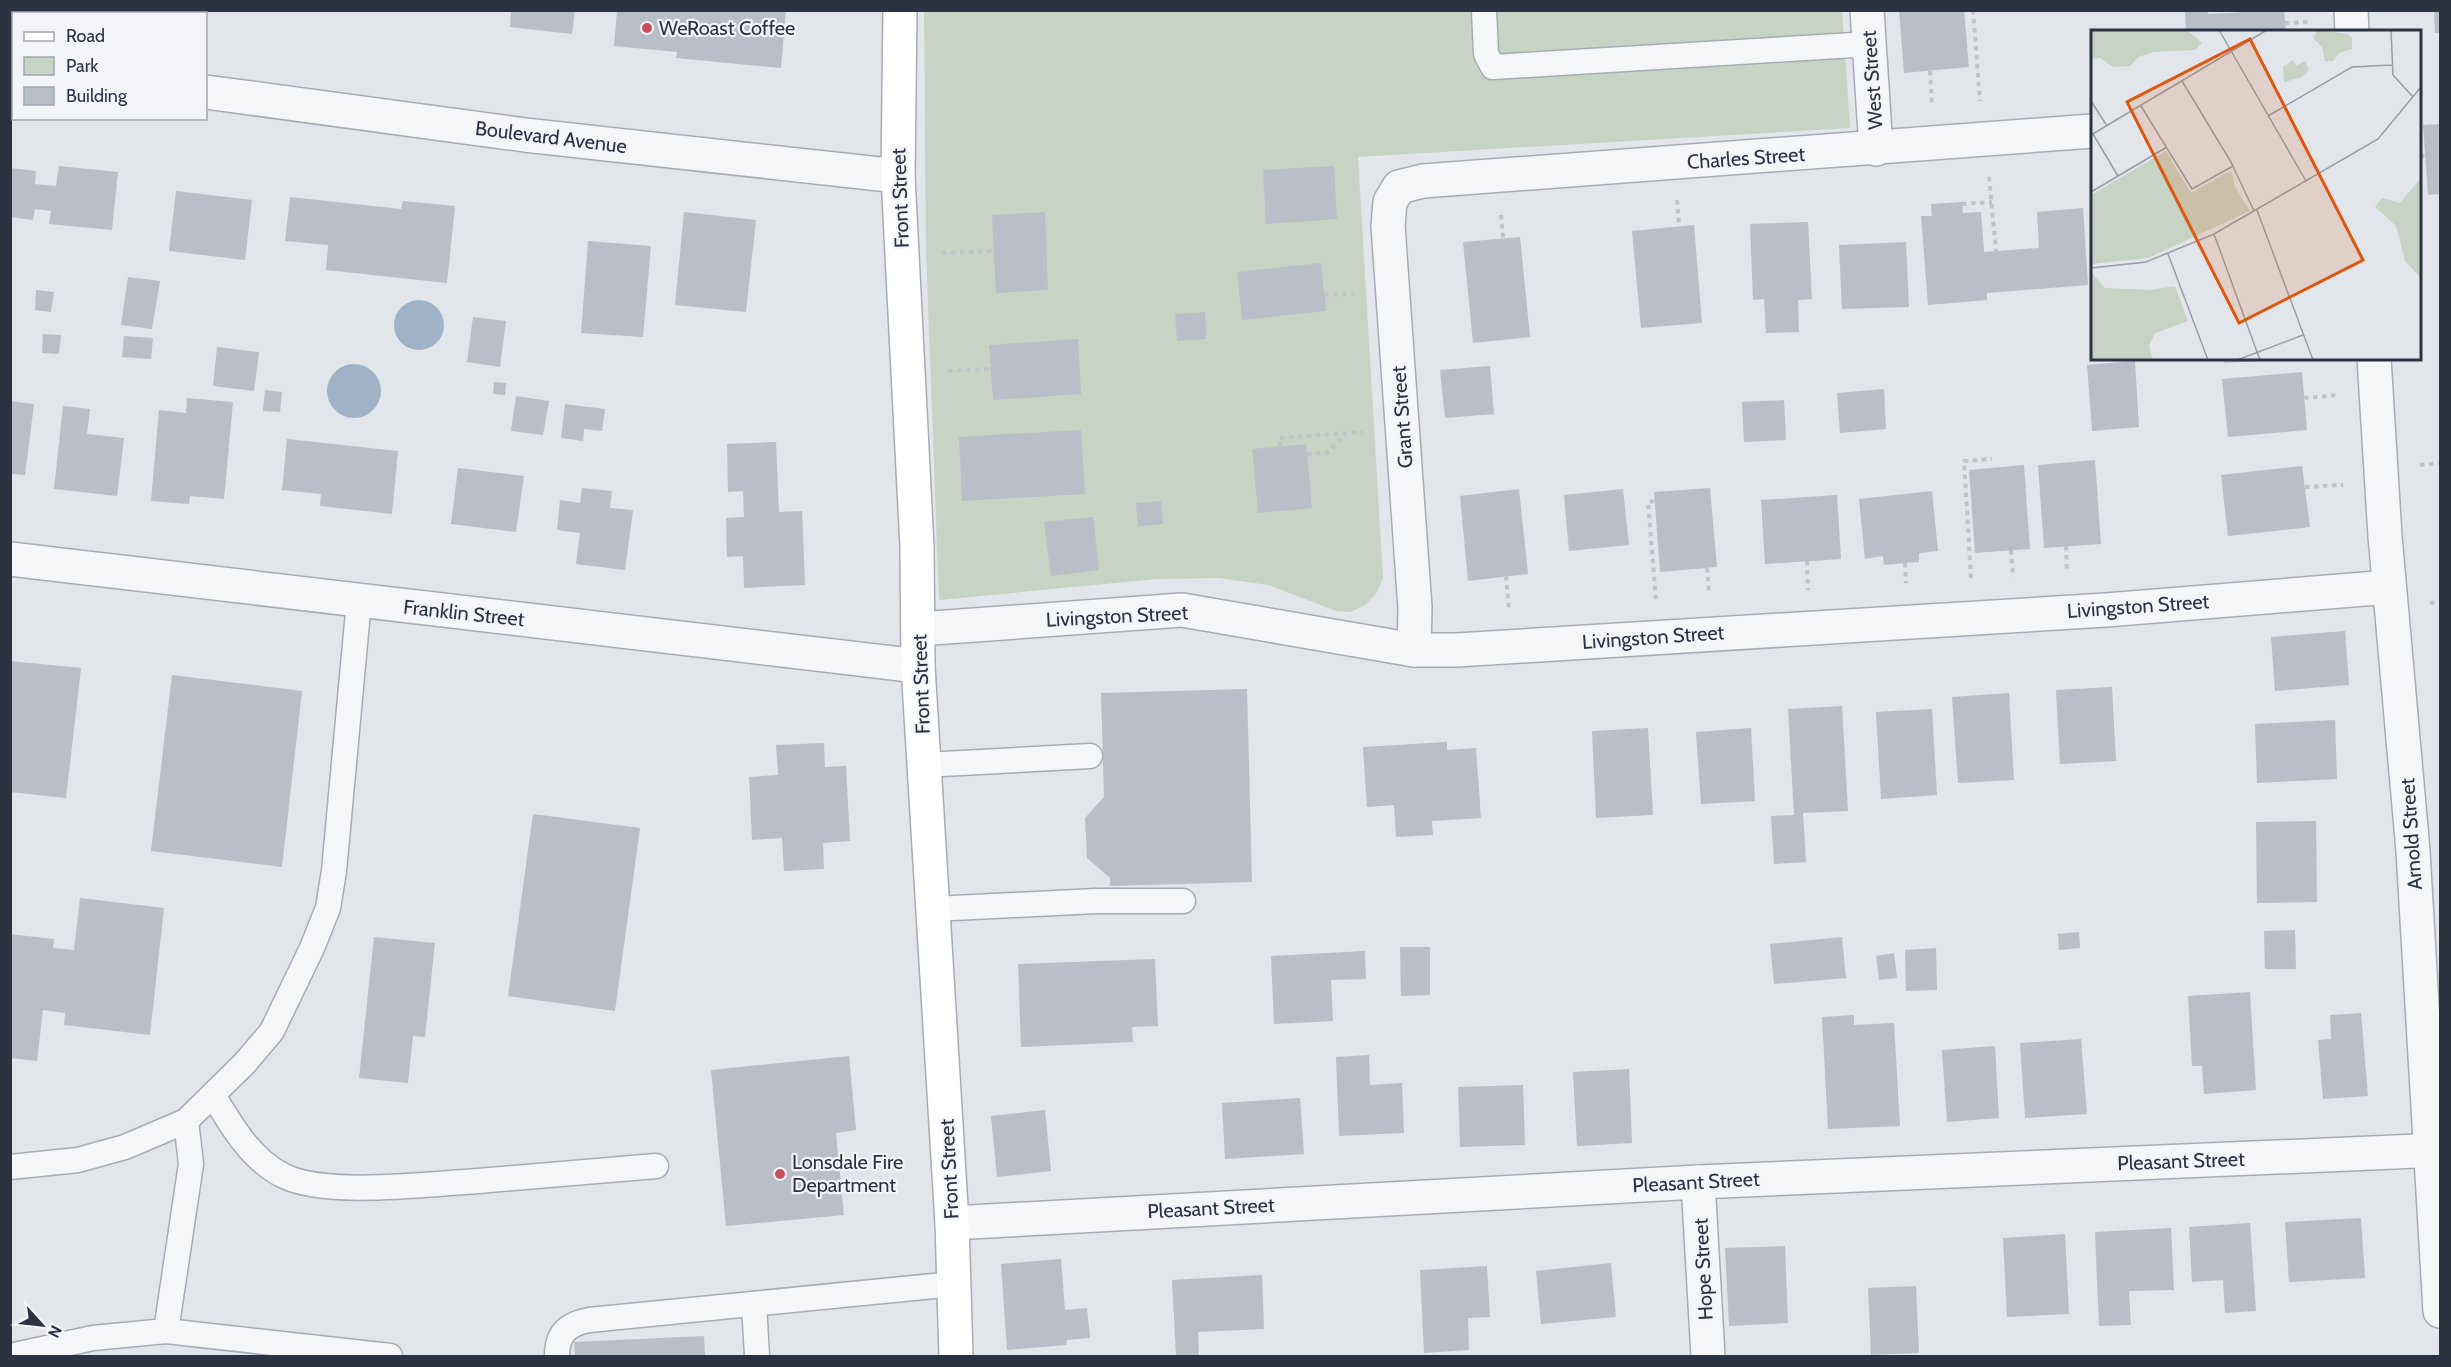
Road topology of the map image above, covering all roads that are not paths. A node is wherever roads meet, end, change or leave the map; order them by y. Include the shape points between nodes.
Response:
1 (900, 10) edge
2 (1484, 10) edge
3 (1867, 10) edge
4 (2351, 10) edge
5 (2352, 30) edge
6 (1870, 44) junction
7 (207, 92) edge
8 (2091, 131) edge
9 (1876, 149) junction
10 (898, 176) junction
11 (1399, 187) joint
12 (2374, 360) edge
13 (10, 559) edge
14 (2389, 587) junction
15 (359, 601) junction
16 (920, 628) junction
17 (1414, 650) junction
18 (918, 666) junction
19 (1090, 756) dead end
20 (924, 765) junction
21 (1183, 901) dead end
22 (934, 909) junction
23 (213, 1095) junction
24 (186, 1121) junction
25 (2436, 1151) edge
26 (656, 1166) dead end
27 (10, 1167) edge
28 (1698, 1182) junction
29 (952, 1223) junction
30 (954, 1284) junction
31 (754, 1304) junction
32 (2440, 1311) edge
33 (166, 1331) junction
34 (10, 1356) edge
35 (390, 1356) edge
36 (557, 1356) edge
37 (757, 1356) edge
38 (956, 1356) edge
39 (1708, 1356) edge

1 - 10 main road, Front Street
2 - 6 lane via 1485,54 1493,67
3 - 6 street, West Street
4 - 5 street
6 - 9 street, West Street
7 - 10 street, Boulevard Avenue via 525,135
8 - 9 street, Charles Street
9 - 11 street, Charles Street via 1423,181
10 - 16 main road, Front Street
11 - 17 street, Grant Street via 1390,202 1388,226 1415,608
12 - 14 street, Arnold Street
13 - 15 street, Franklin Street
14 - 17 street, Livingston Street via 2096,610
14 - 25 street, Arnold Street
15 - 18 street, Franklin Street
15 - 23 lane via 328,908 272,1031
16 - 17 street, Livingston Street via 1182,610
16 - 18 main road, Front Street
18 - 20 main road, Front Street
19 - 20 lane
20 - 22 main road, Front Street
21 - 22 lane
22 - 29 main road, Front Street
23 - 24 lane
23 - 26 lane via 237,1133 263,1162 284,1176 312,1185 393,1187
24 - 27 lane via 125,1147 78,1160
24 - 33 lane via 191,1164
25 - 28 street, Pleasant Street
25 - 32 street, Arnold Street
28 - 29 street, Pleasant Street
28 - 39 street, Hope Street
29 - 30 main road, Front Street
30 - 31 lane
30 - 38 main road, Front Street
31 - 36 lane via 572,1324 562,1332
31 - 37 lane
33 - 34 lane via 93,1338
33 - 35 lane

